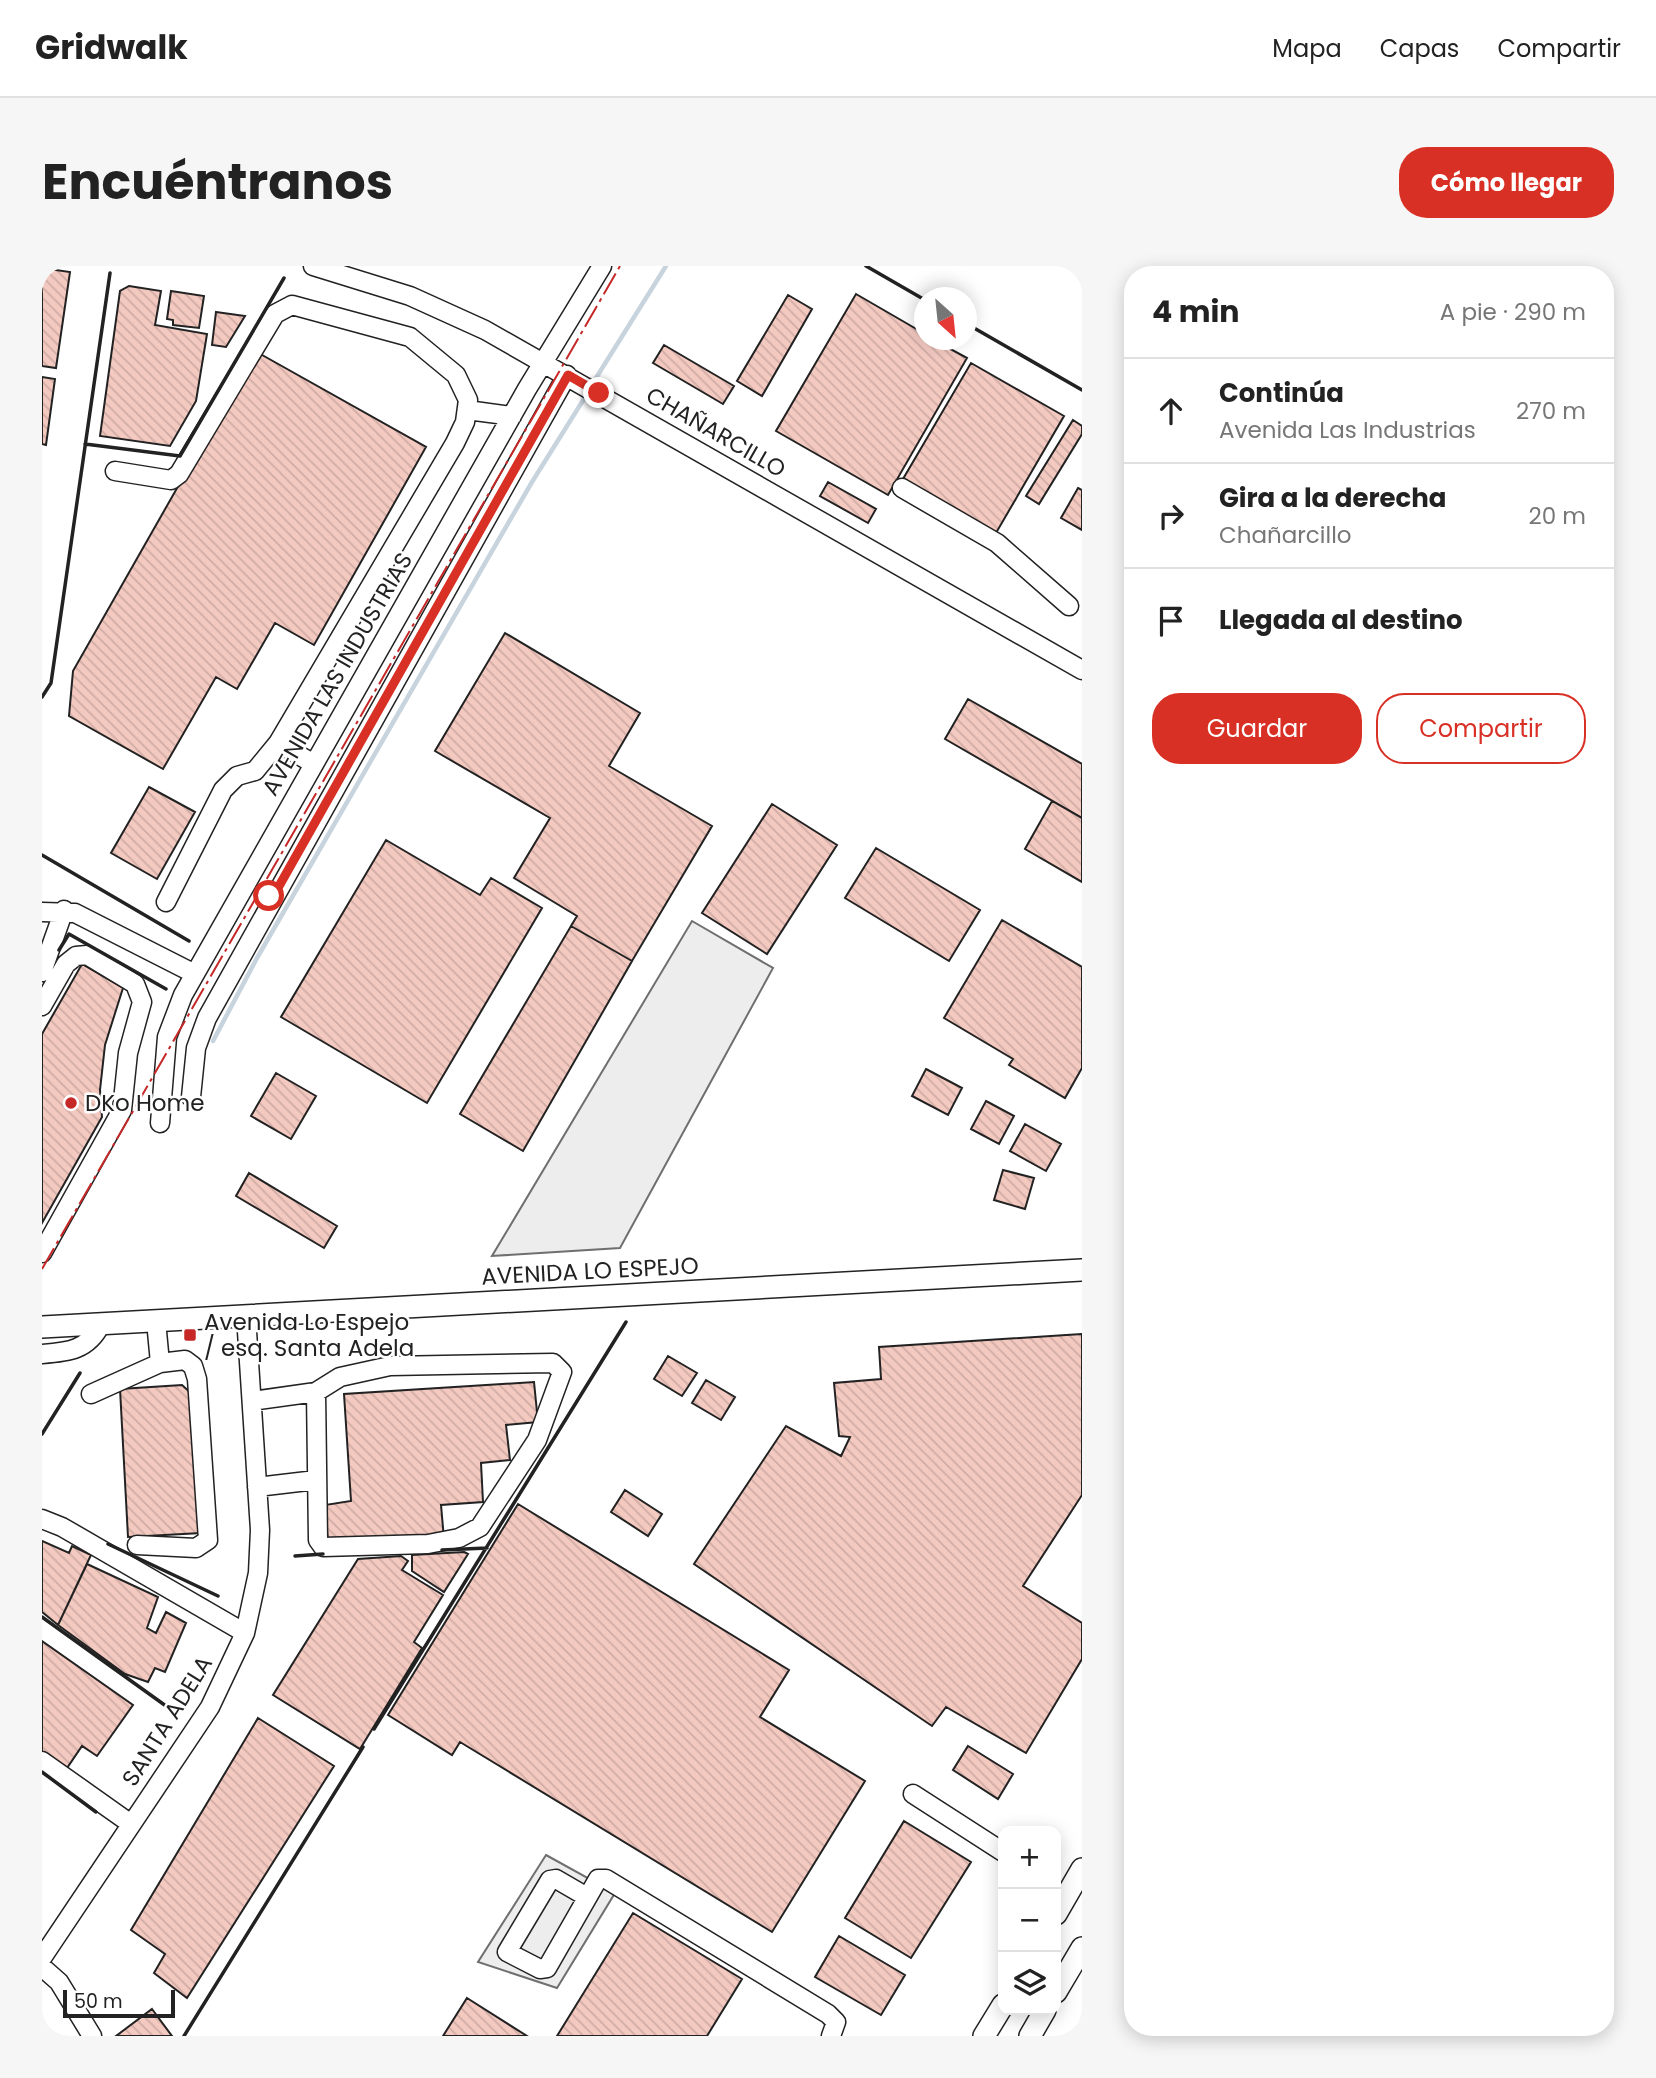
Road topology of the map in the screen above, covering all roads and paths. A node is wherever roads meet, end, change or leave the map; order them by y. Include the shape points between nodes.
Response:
1 (313, 266) edge
2 (602, 266) edge
3 (545, 362) junction
4 (568, 375) junction
5 (467, 410) junction
6 (512, 416) junction
7 (115, 471) dead end
8 (902, 488) dead end
9 (1069, 606) dead end
10 (1082, 670) edge
11 (278, 743) junction
12 (314, 764) junction
13 (247, 881) junction
14 (274, 895) junction
15 (166, 902) dead end
16 (64, 911) junction
17 (42, 912) edge
18 (42, 972) edge
19 (195, 974) junction
20 (42, 1006) edge
21 (164, 1062) junction
22 (194, 1064) junction
23 (191, 1097) dead end
24 (160, 1123) dead end
25 (42, 1253) edge
26 (1082, 1270) edge
27 (42, 1314) edge
28 (246, 1316) junction
29 (156, 1321) junction
30 (101, 1324) junction
31 (42, 1328) edge
32 (42, 1354) edge
33 (160, 1363) junction
34 (316, 1392) junction
35 (91, 1394) dead end
36 (252, 1401) junction
37 (316, 1480) junction
38 (257, 1487) junction
39 (42, 1519) edge
40 (136, 1545) dead end
41 (245, 1633) junction
42 (42, 1761) edge
43 (913, 1794) dead end
44 (131, 1824) junction
45 (998, 1849) edge
46 (1082, 1869) edge
47 (1062, 1890) edge
48 (587, 1897) junction
49 (1082, 1948) edge
50 (42, 1958) edge
51 (42, 1967) edge
52 (1061, 1984) edge
53 (998, 2013) edge
54 (1042, 2015) edge
55 (92, 2036) edge
56 (831, 2036) edge
57 (984, 2036) edge
58 (1030, 2036) edge

1 - 3 street, CHAÑARCILLO via 410,296
2 - 3 street, AVENIDA LAS INDUSTRIAS
3 - 4 street, CHAÑARCILLO
3 - 6 street, AVENIDA LAS INDUSTRIAS
4 - 10 street, CHAÑARCILLO
4 - 14 street
5 - 6 street
5 - 7 street via 468,400 456,375 410,337 292,305 275,314 178,474 171,480
5 - 11 street via 456,443
6 - 12 street, AVENIDA LAS INDUSTRIAS
8 - 9 street via 997,543
11 - 12 street
11 - 15 street via 255,771 237,776 223,790
12 - 13 street, AVENIDA LAS INDUSTRIAS
13 - 14 street via 258,893
13 - 19 street, AVENIDA LAS INDUSTRIAS
14 - 22 street via 206,1018
16 - 17 street
16 - 18 street
16 - 19 street
19 - 21 street, AVENIDA LAS INDUSTRIAS via 170,1025
20 - 25 street via 65,964 87,955 135,984 142,1002 128,1053 122,1110
21 - 22 street via 178,1068
21 - 24 street, AVENIDA LAS INDUSTRIAS
22 - 23 street
26 - 28 main road, AVENIDA LO ESPEJO
27 - 30 main road, AVENIDA LO ESPEJO
28 - 29 main road, AVENIDA LO ESPEJO
28 - 36 street, SANTA ADELA
29 - 30 main road, AVENIDA LO ESPEJO
29 - 33 street
30 - 31 main road, AVENIDA LO ESPEJO
30 - 32 street via 81,1348
33 - 35 street
33 - 40 street via 186,1360 197,1379 208,1540 196,1548
34 - 36 street
34 - 37 street
34 - 37 street via 340,1377 390,1366 553,1363 562,1372 537,1440 480,1527 459,1538 428,1544 323,1547 316,1532
36 - 38 street, SANTA ADELA
37 - 38 street
38 - 41 street, SANTA ADELA via 258,1573
39 - 41 street
41 - 44 street, SANTA ADELA via 210,1707
42 - 44 street
43 - 45 street
44 - 50 street, SANTA ADELA
46 - 47 main road
48 - 48 street via 547,1968 540,1969 507,1952 550,1880
48 - 56 street via 598,1880 606,1879 828,2014 836,2022
49 - 52 main road
51 - 55 street via 59,1982
53 - 57 main road
54 - 58 main road

